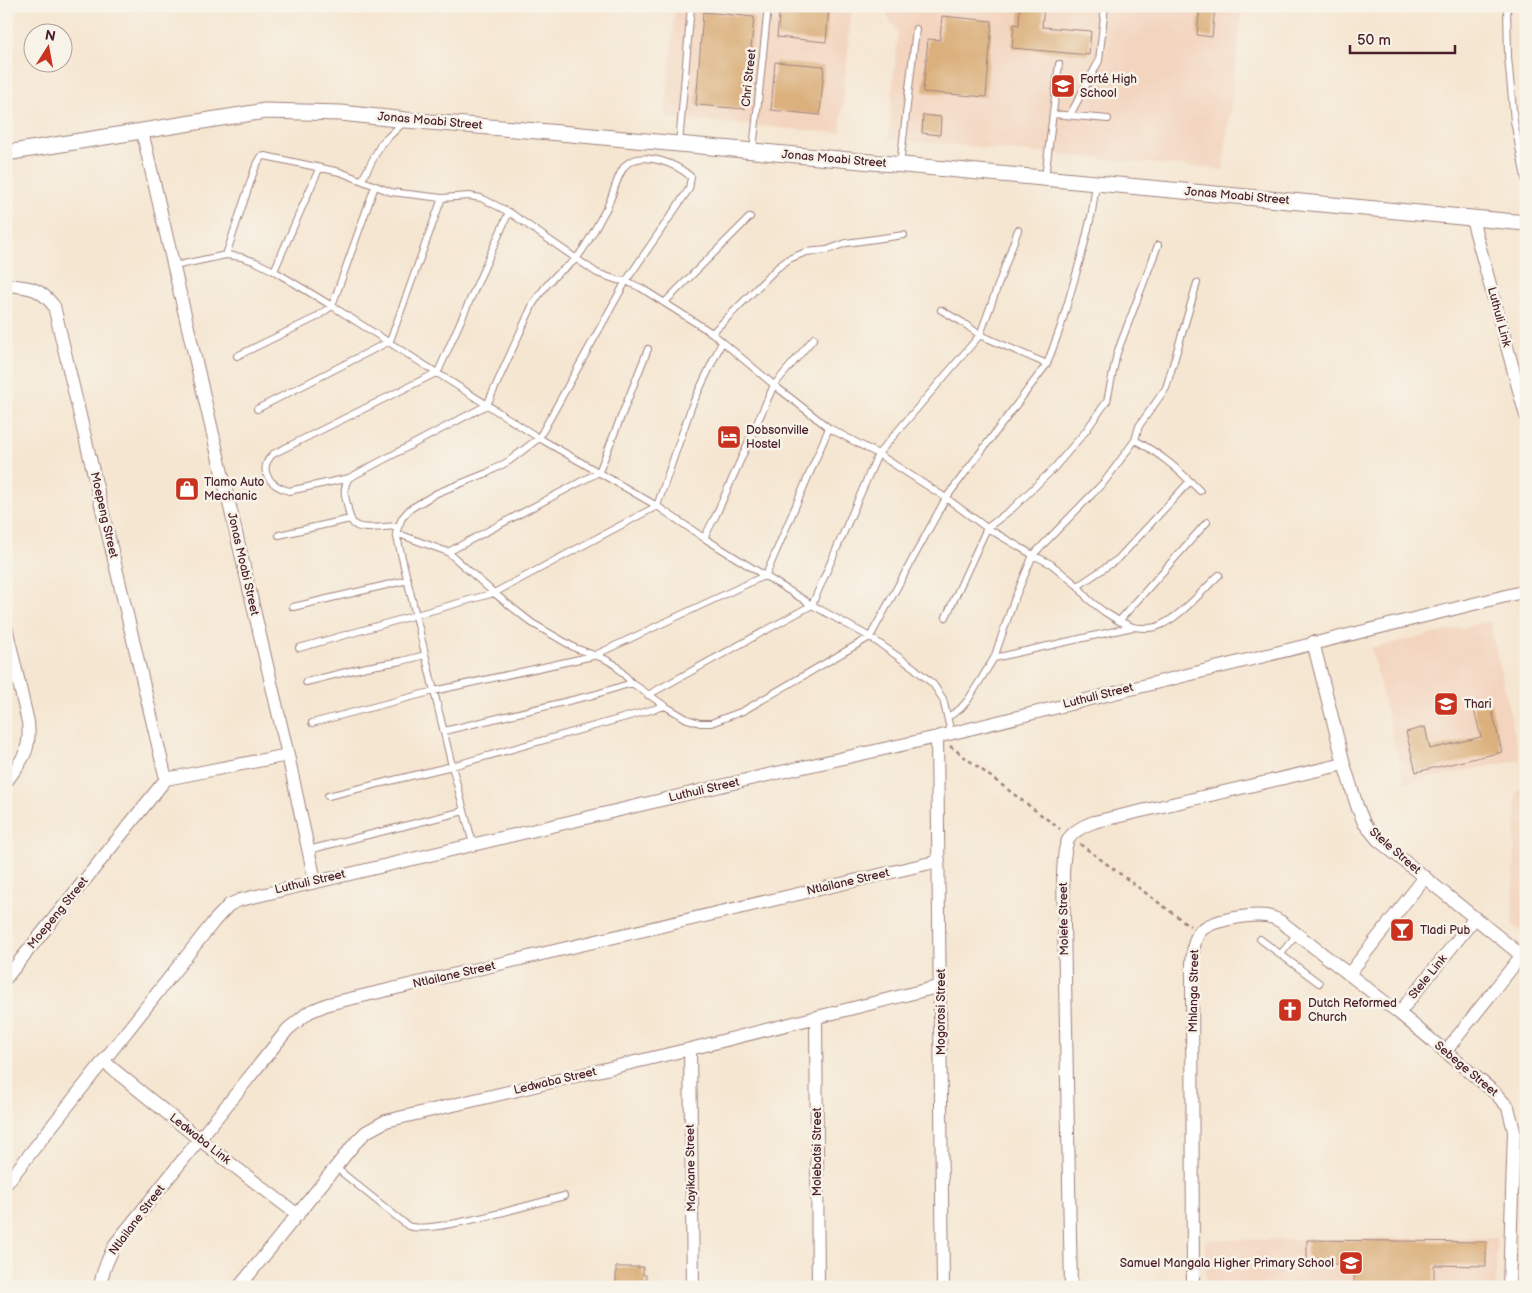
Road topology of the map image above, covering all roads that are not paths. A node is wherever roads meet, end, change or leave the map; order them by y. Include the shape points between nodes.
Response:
1 (691, 6) edge
2 (768, 6) edge
3 (1105, 6) edge
4 (1507, 6) edge
5 (916, 29) dead end
6 (1059, 64) dead end
7 (1053, 114) junction
8 (1070, 115) junction
9 (1108, 119) dead end
10 (406, 120) junction
11 (142, 131) junction
12 (679, 144) junction
13 (753, 151) junction
14 (6, 154) edge
15 (900, 165) junction
16 (319, 169) junction
17 (1045, 178) junction
18 (362, 180) junction
19 (1096, 183) junction
20 (1526, 183) edge
21 (375, 186) junction
22 (442, 198) junction
23 (509, 212) junction
24 (750, 217) dead end
25 (1472, 219) junction
26 (1526, 223) edge
27 (1018, 230) dead end
28 (904, 235) dead end
29 (1158, 245) dead end
30 (226, 255) junction
31 (576, 260) junction
32 (174, 266) junction
33 (274, 271) junction
34 (626, 281) junction
35 (1197, 282) dead end
36 (6, 285) edge
37 (665, 302) junction
38 (332, 306) junction
39 (941, 310) dead end
40 (712, 333) junction
41 (980, 336) junction
42 (814, 338) dead end
43 (390, 341) junction
44 (722, 342) junction
45 (648, 349) dead end
46 (237, 356) dead end
47 (1047, 364) junction
48 (438, 372) junction
49 (774, 386) junction
50 (487, 405) junction
51 (256, 408) dead end
52 (1526, 416) edge
53 (829, 428) junction
54 (539, 438) junction
55 (1135, 440) junction
56 (878, 454) junction
57 (599, 472) junction
58 (349, 478) junction
59 (1190, 481) junction
60 (1200, 491) dead end
61 (946, 498) junction
62 (656, 506) junction
63 (350, 519) junction
64 (1207, 522) dead end
65 (987, 528) junction
66 (397, 529) junction
67 (279, 534) dead end
68 (704, 538) junction
69 (448, 552) junction
70 (1033, 555) junction
71 (766, 575) junction
72 (1219, 575) dead end
73 (408, 580) junction
74 (1078, 586) junction
75 (1526, 590) edge
76 (494, 593) junction
77 (812, 604) junction
78 (293, 607) dead end
79 (416, 615) junction
80 (946, 617) dead end
81 (1119, 621) junction
82 (1133, 626) junction
83 (6, 628) edge
84 (870, 637) junction
85 (1313, 642) junction
86 (299, 648) dead end
87 (425, 655) junction
88 (593, 656) junction
89 (994, 658) junction
90 (306, 682) dead end
91 (632, 683) junction
92 (434, 691) junction
93 (648, 695) junction
94 (665, 706) junction
95 (948, 717) junction
96 (312, 723) dead end
97 (444, 731) junction
98 (951, 733) junction
99 (937, 737) junction
100 (288, 755) junction
101 (1344, 764) junction
102 (452, 766) junction
103 (166, 778) junction
104 (6, 782) edge
105 (328, 796) dead end
106 (464, 811) junction
107 (473, 844) junction
108 (308, 850) junction
109 (939, 861) junction
110 (1425, 877) junction
111 (315, 881) junction
112 (1475, 918) junction
113 (1297, 934) junction
114 (1260, 939) dead end
115 (1280, 955) junction
116 (1524, 957) edge
117 (1348, 974) junction
118 (6, 978) edge
119 (1319, 983) dead end
120 (940, 986) junction
121 (1399, 1014) junction
122 (816, 1018) junction
123 (690, 1049) junction
124 (1445, 1052) junction
125 (103, 1061) junction
126 (200, 1140) junction
127 (336, 1168) junction
128 (6, 1184) edge
129 (564, 1196) dead end
130 (298, 1215) junction
131 (100, 1287) edge
132 (239, 1287) edge
133 (693, 1287) edge
134 (818, 1287) edge
135 (943, 1287) edge
136 (1071, 1287) edge
137 (1193, 1287) edge
138 (1509, 1287) edge

1 - 12 lane
2 - 13 lane, Chri Street
3 - 8 lane via 1099,61
4 - 20 lane via 1514,121
5 - 15 lane
6 - 7 lane
7 - 8 lane
7 - 17 lane
8 - 9 lane
10 - 11 street, Jonas Moabi Street via 341,112 265,111
10 - 12 street, Jonas Moabi Street
10 - 18 lane via 381,144
11 - 14 street, Jonas Moabi Street
11 - 32 street, Jonas Moabi Street
12 - 13 street, Jonas Moabi Street
13 - 15 street, Jonas Moabi Street
15 - 17 street, Jonas Moabi Street
16 - 18 lane
16 - 30 lane via 270,156 261,157
16 - 33 lane
17 - 19 street, Jonas Moabi Street
18 - 21 lane
19 - 25 street, Jonas Moabi Street
19 - 47 lane via 1083,250
21 - 22 lane via 391,192
21 - 38 lane
22 - 23 lane via 481,198
22 - 43 lane
23 - 31 lane
23 - 48 lane
24 - 37 lane
25 - 26 street, Jonas Moabi Street
25 - 52 street, Luthuli Link
27 - 41 lane
28 - 40 lane via 846,243 790,259 776,268
29 - 65 lane via 1117,353 1108,401 1054,468
30 - 32 lane
30 - 33 lane via 256,262
31 - 34 lane via 608,278
31 - 34 lane via 609,206 626,164 642,158 661,161 686,173 691,178 689,189
31 - 50 lane via 550,282 533,304
32 - 100 street, Jonas Moabi Street
33 - 38 lane
34 - 37 lane
34 - 54 lane
35 - 55 lane via 1166,388 1139,426
36 - 103 street, Moepeng Street via 41,291 54,306
37 - 40 lane
38 - 43 lane
38 - 46 lane via 315,318
39 - 41 lane
40 - 44 lane
41 - 47 lane
41 - 56 lane
42 - 49 lane
43 - 48 lane
43 - 51 lane
44 - 49 lane
44 - 62 lane via 692,405
45 - 57 lane
47 - 61 lane
48 - 50 lane
48 - 58 lane via 273,454 265,468 272,483 289,492
49 - 53 lane
49 - 68 lane
50 - 54 lane
50 - 58 lane
53 - 56 lane
53 - 71 lane
54 - 57 lane
54 - 66 lane via 509,461 437,493 410,509
55 - 59 lane via 1160,454
55 - 70 lane via 1105,481
56 - 61 lane
56 - 77 lane
57 - 62 lane
57 - 69 lane
58 - 63 lane via 344,488
59 - 60 lane
59 - 74 lane via 1118,559
61 - 65 lane
61 - 84 lane
62 - 68 lane
62 - 76 lane
63 - 66 lane via 354,525 363,528
63 - 67 lane
64 - 81 lane
65 - 70 lane
65 - 80 lane
66 - 69 lane
66 - 73 lane
68 - 71 lane
69 - 76 lane
70 - 74 lane via 1051,564
70 - 89 lane
71 - 77 lane
71 - 88 lane
72 - 82 lane via 1167,622 1155,627
73 - 78 lane
73 - 79 lane
74 - 81 lane via 1103,612
75 - 85 street, Luthuli Street
76 - 79 lane
76 - 88 lane via 532,623
77 - 84 lane
77 - 93 lane
79 - 86 lane
79 - 87 lane
81 - 82 lane
82 - 89 lane
83 - 104 street via 30,738 24,759
84 - 94 lane via 723,720 700,723
84 - 95 lane via 933,684 943,699
85 - 98 street, Luthuli Street
85 - 101 street, Stele Street
87 - 90 lane
87 - 92 lane
88 - 91 lane via 614,664
88 - 92 lane
89 - 95 lane via 968,700
91 - 93 lane
91 - 97 lane
92 - 96 lane
92 - 97 lane
93 - 94 lane
94 - 102 lane
95 - 98 lane
97 - 102 lane
98 - 99 street, Luthuli Street
99 - 107 street, Luthuli Street
99 - 109 street, Mogorosi Street
100 - 103 street
100 - 108 street, Jonas Moabi Street
101 - 110 street, Stele Street via 1364,823 1378,840
101 - 136 street, Molefe Street via 1094,822 1073,832 1064,853 1063,873
102 - 105 lane
102 - 106 lane
103 - 118 street, Moepeng Street
106 - 107 lane
106 - 108 lane
107 - 111 street, Luthuli Street
108 - 111 street, Jonas Moabi Street
109 - 120 street, Mogorosi Street
109 - 126 street, Ntlailane Street via 328,1004 309,1012 288,1029
110 - 112 street, Stele Street
110 - 117 street
111 - 125 street, Luthuli Street via 254,895 229,906 214,920
112 - 116 street, Stele Street
112 - 121 street, Stele Link
113 - 115 lane
113 - 117 street, Mhlanga Street
113 - 137 street, Mhlanga Street via 1274,918 1250,916 1206,926 1198,933 1194,946
114 - 115 lane
115 - 119 lane
116 - 124 street
117 - 121 street, Mhlanga Street
120 - 122 street, Ledwaba Street
120 - 135 street, Mogorosi Street
121 - 124 street, Sebege Street
122 - 123 street, Ledwaba Street
122 - 134 street, Molebatsi Street
123 - 127 street, Ledwaba Street via 386,1121 366,1132
123 - 133 street, Mayikane Street
124 - 138 street, Sebege Street via 1494,1092 1508,1107 1512,1118
125 - 126 street, Ledwaba Link
125 - 128 street, Luthuli Street
126 - 130 street, Ledwaba Link
126 - 131 street, Ntlailane Street via 116,1243
127 - 129 lane via 413,1228 443,1225
127 - 130 street, Ledwaba Street
130 - 132 street, Ledwaba Street

